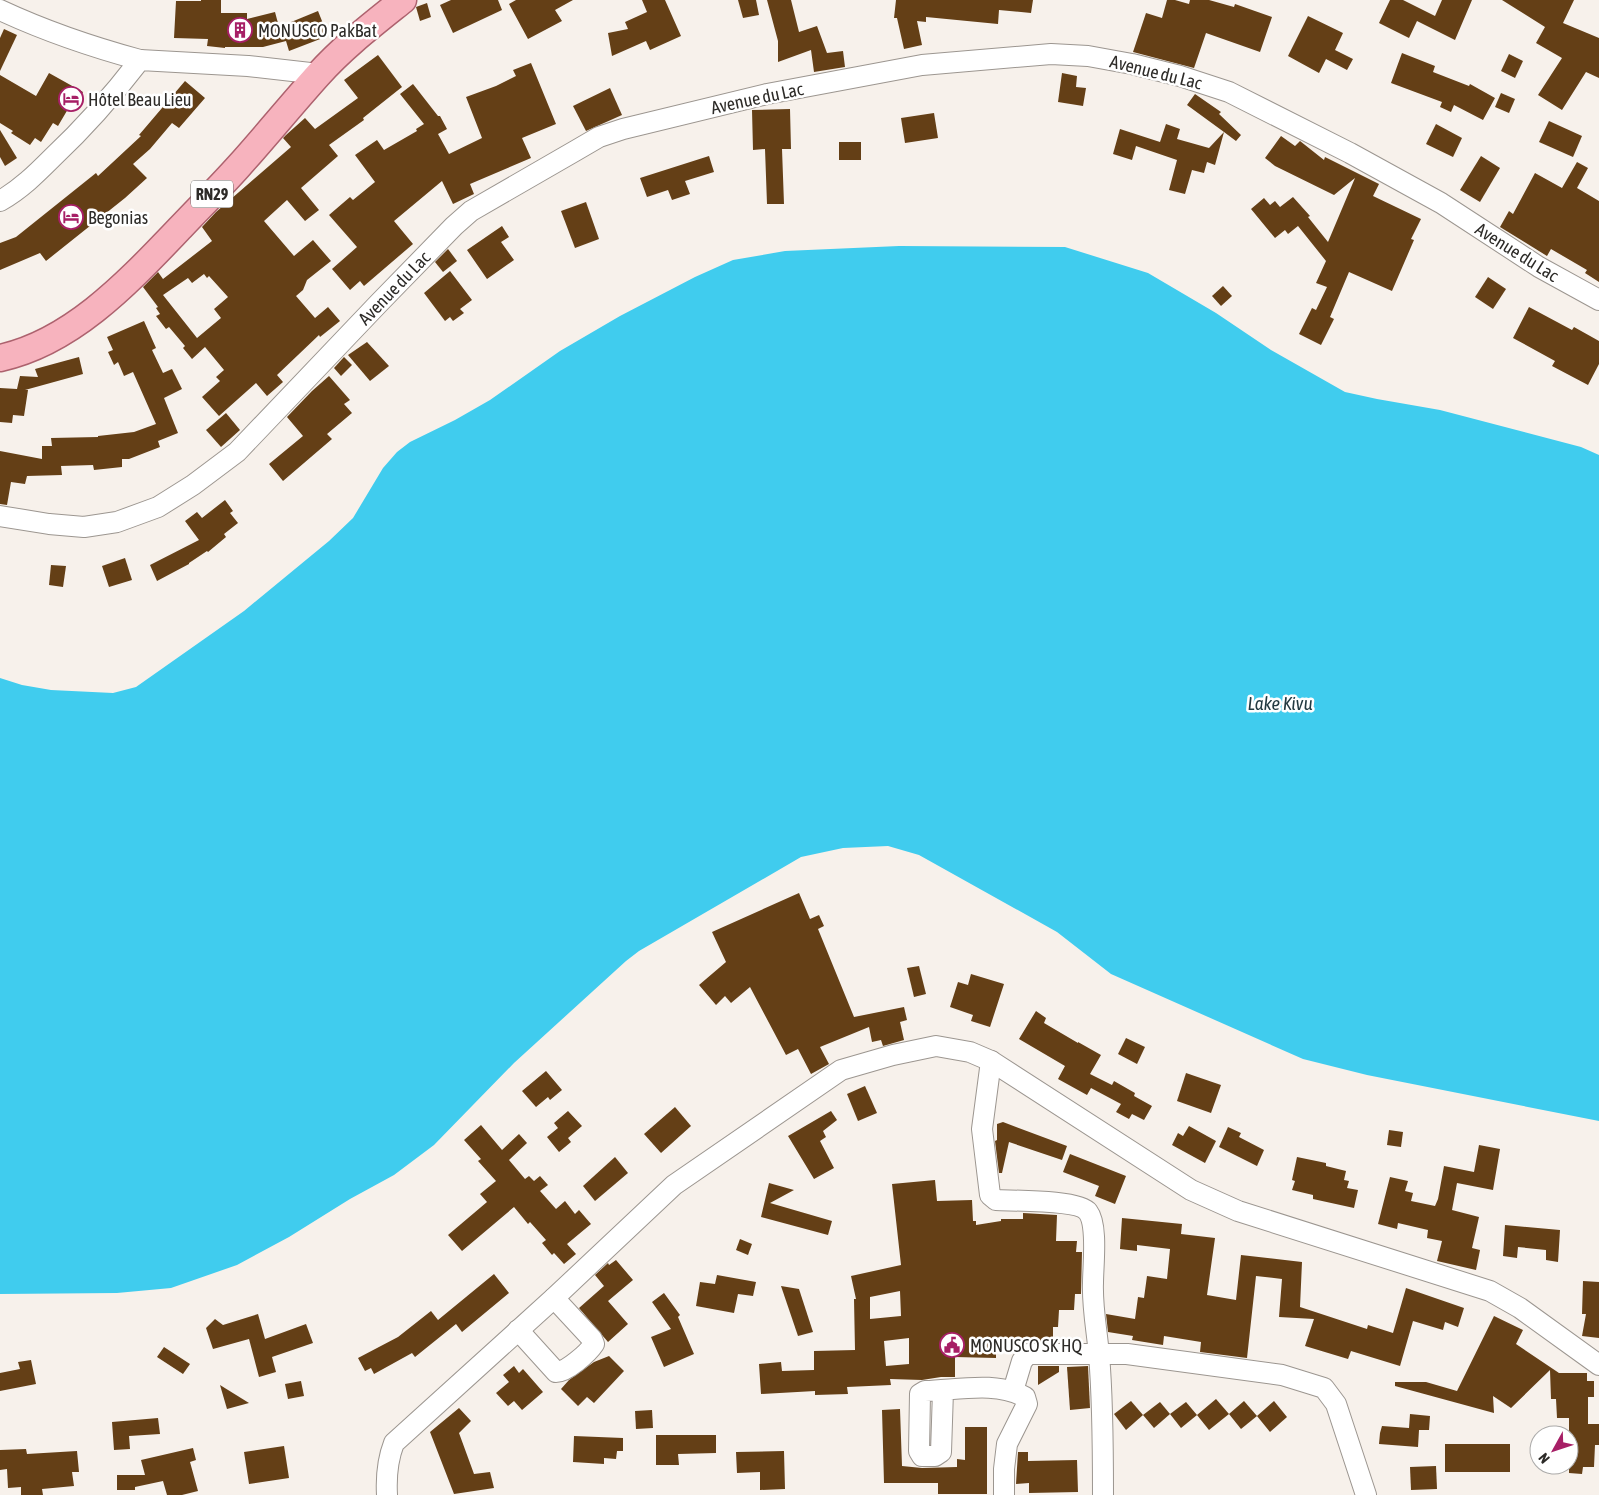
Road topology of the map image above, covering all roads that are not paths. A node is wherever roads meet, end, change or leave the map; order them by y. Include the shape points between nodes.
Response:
1 (402, 0) edge
2 (0, 10) edge
3 (140, 60) junction
4 (319, 74) junction
5 (0, 201) edge
6 (1599, 300) edge
7 (0, 358) edge
8 (0, 516) edge
9 (991, 1061) junction
10 (554, 1298) junction
11 (518, 1330) junction
12 (1099, 1354) junction
13 (1599, 1365) edge
14 (1013, 1390) junction
15 (943, 1391) dead end
16 (386, 1495) edge
17 (1004, 1495) edge
18 (1103, 1495) edge
19 (1366, 1495) edge

1 - 4 main road, RN29
2 - 3 street via 24,22
3 - 4 street
3 - 5 street via 84,128 19,190
4 - 7 main road, RN29 via 237,168 111,296 77,322 34,347
6 - 8 street, Avenue du Lac via 1539,268 1441,203 1350,152 1229,92 1180,76 1088,56 1051,54 922,65 767,94 599,137 471,211 372,309 237,452 193,485 158,507 117,522 84,527
9 - 10 street via 970,1052 936,1046 841,1070 674,1185
9 - 12 street via 982,1130 990,1195 996,1200 1077,1205 1088,1212 1094,1230 1093,1290
9 - 13 street via 1191,1190 1238,1211 1490,1291 1520,1308
10 - 11 street
10 - 11 street via 592,1339 591,1349 568,1368 556,1372
11 - 16 street via 394,1443 388,1458
12 - 14 street via 1028,1354 1022,1361
12 - 18 street
12 - 19 street via 1127,1354 1282,1375 1324,1388 1336,1404
14 - 15 street via 973,1388
14 - 17 street via 1025,1397 1027,1404 1007,1444

